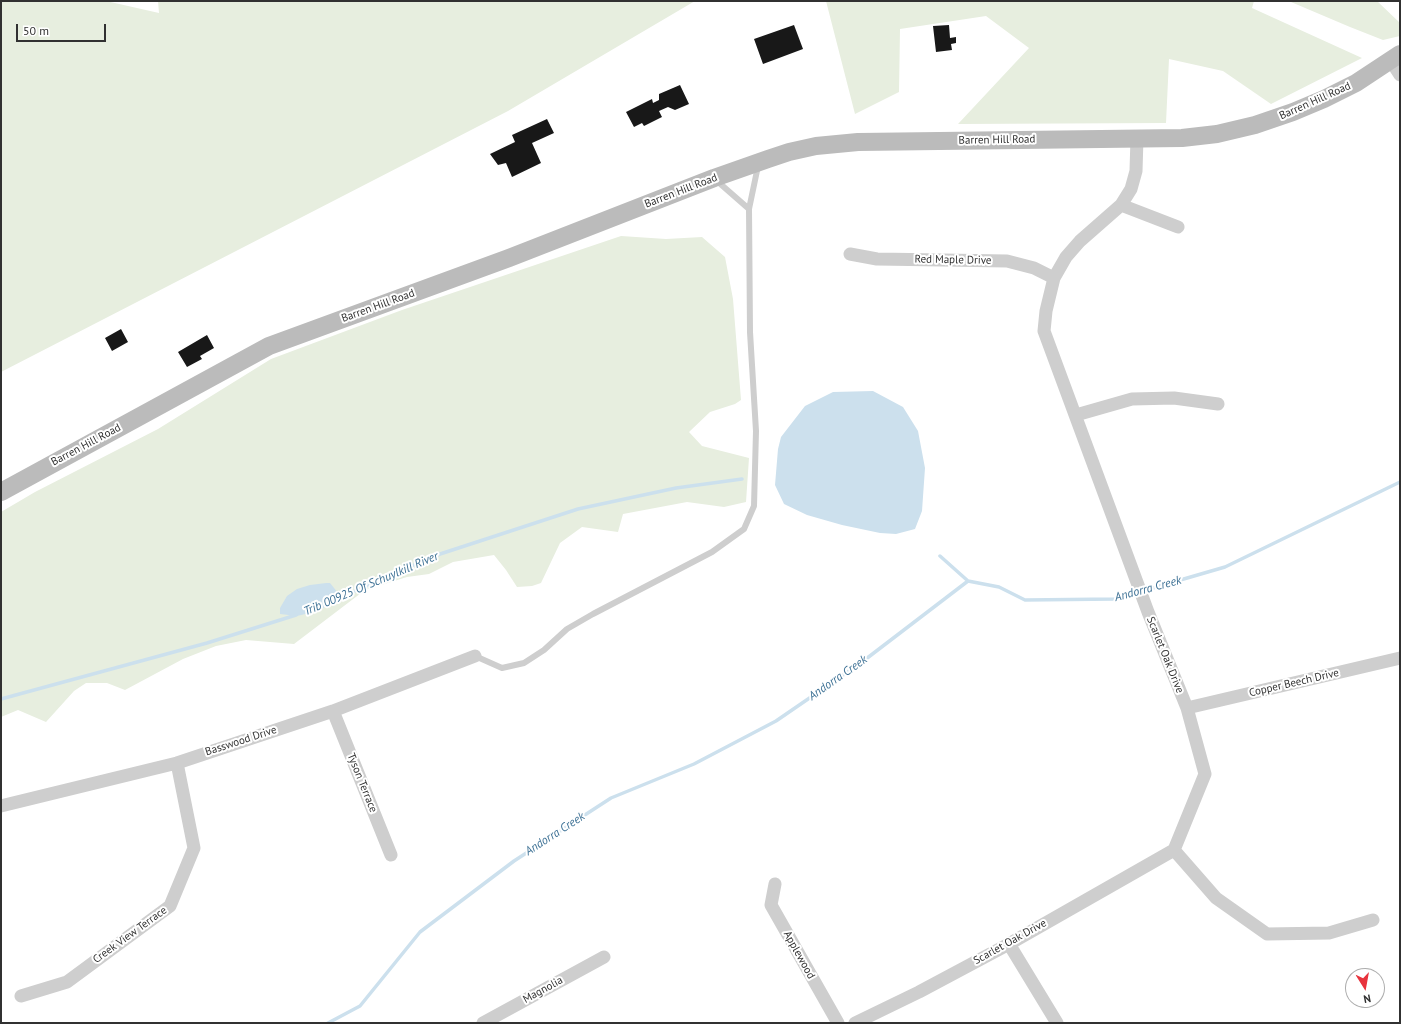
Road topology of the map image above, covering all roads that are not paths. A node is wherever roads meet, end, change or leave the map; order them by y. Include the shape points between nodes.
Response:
1 (1397, 63) edge
2 (1137, 138) junction
3 (759, 162) junction
4 (714, 178) junction
5 (1121, 205) junction
6 (749, 208) junction
7 (1178, 227) dead end
8 (850, 254) dead end
9 (1054, 278) junction
10 (1218, 404) dead end
11 (1076, 415) junction
12 (1, 492) edge
13 (475, 656) joint
14 (1400, 658) edge
15 (1187, 708) junction
16 (334, 711) junction
17 (177, 763) junction
18 (1, 806) edge
19 (1174, 850) junction
20 (391, 855) dead end
21 (775, 884) dead end
22 (1373, 920) dead end
23 (1009, 944) junction
24 (604, 957) dead end
25 (21, 996) dead end
26 (483, 1023) edge
27 (838, 1023) edge
28 (855, 1023) edge
29 (1057, 1023) edge

1 - 2 street, Barren Hill Road via 1324,99 1255,125 1205,136
2 - 3 street, Barren Hill Road via 858,142 816,146
2 - 5 street, Scarlet Oak Drive via 1134,180
3 - 4 street, Barren Hill Road
3 - 6 lane
4 - 6 lane
4 - 12 street, Barren Hill Road via 509,258 269,346
5 - 7 street
5 - 9 street, Scarlet Oak Drive via 1073,248
6 - 13 lane via 750,332 756,431 754,506 744,529 712,552 567,629 544,650 524,663 502,668
8 - 9 street, Red Maple Drive via 877,259 1007,262 1034,268
9 - 11 street, Scarlet Oak Drive via 1044,331
10 - 11 street via 1174,398 1132,399
11 - 15 street, Scarlet Oak Drive via 1148,612
13 - 16 street, Basswood Drive
14 - 15 street, Copper Beech Drive
15 - 19 street, Scarlet Oak Drive via 1205,774
16 - 17 street, Basswood Drive
16 - 20 street, Tyson Terrace
17 - 18 street, Basswood Drive
17 - 25 street, Creek View Terrace via 194,848 170,906 66,982
19 - 22 street via 1216,898 1267,934 1329,933
19 - 23 street, Scarlet Oak Drive
21 - 27 street, Applewood via 772,905
23 - 28 street, Scarlet Oak Drive
23 - 29 street
24 - 26 street, Magnolia

